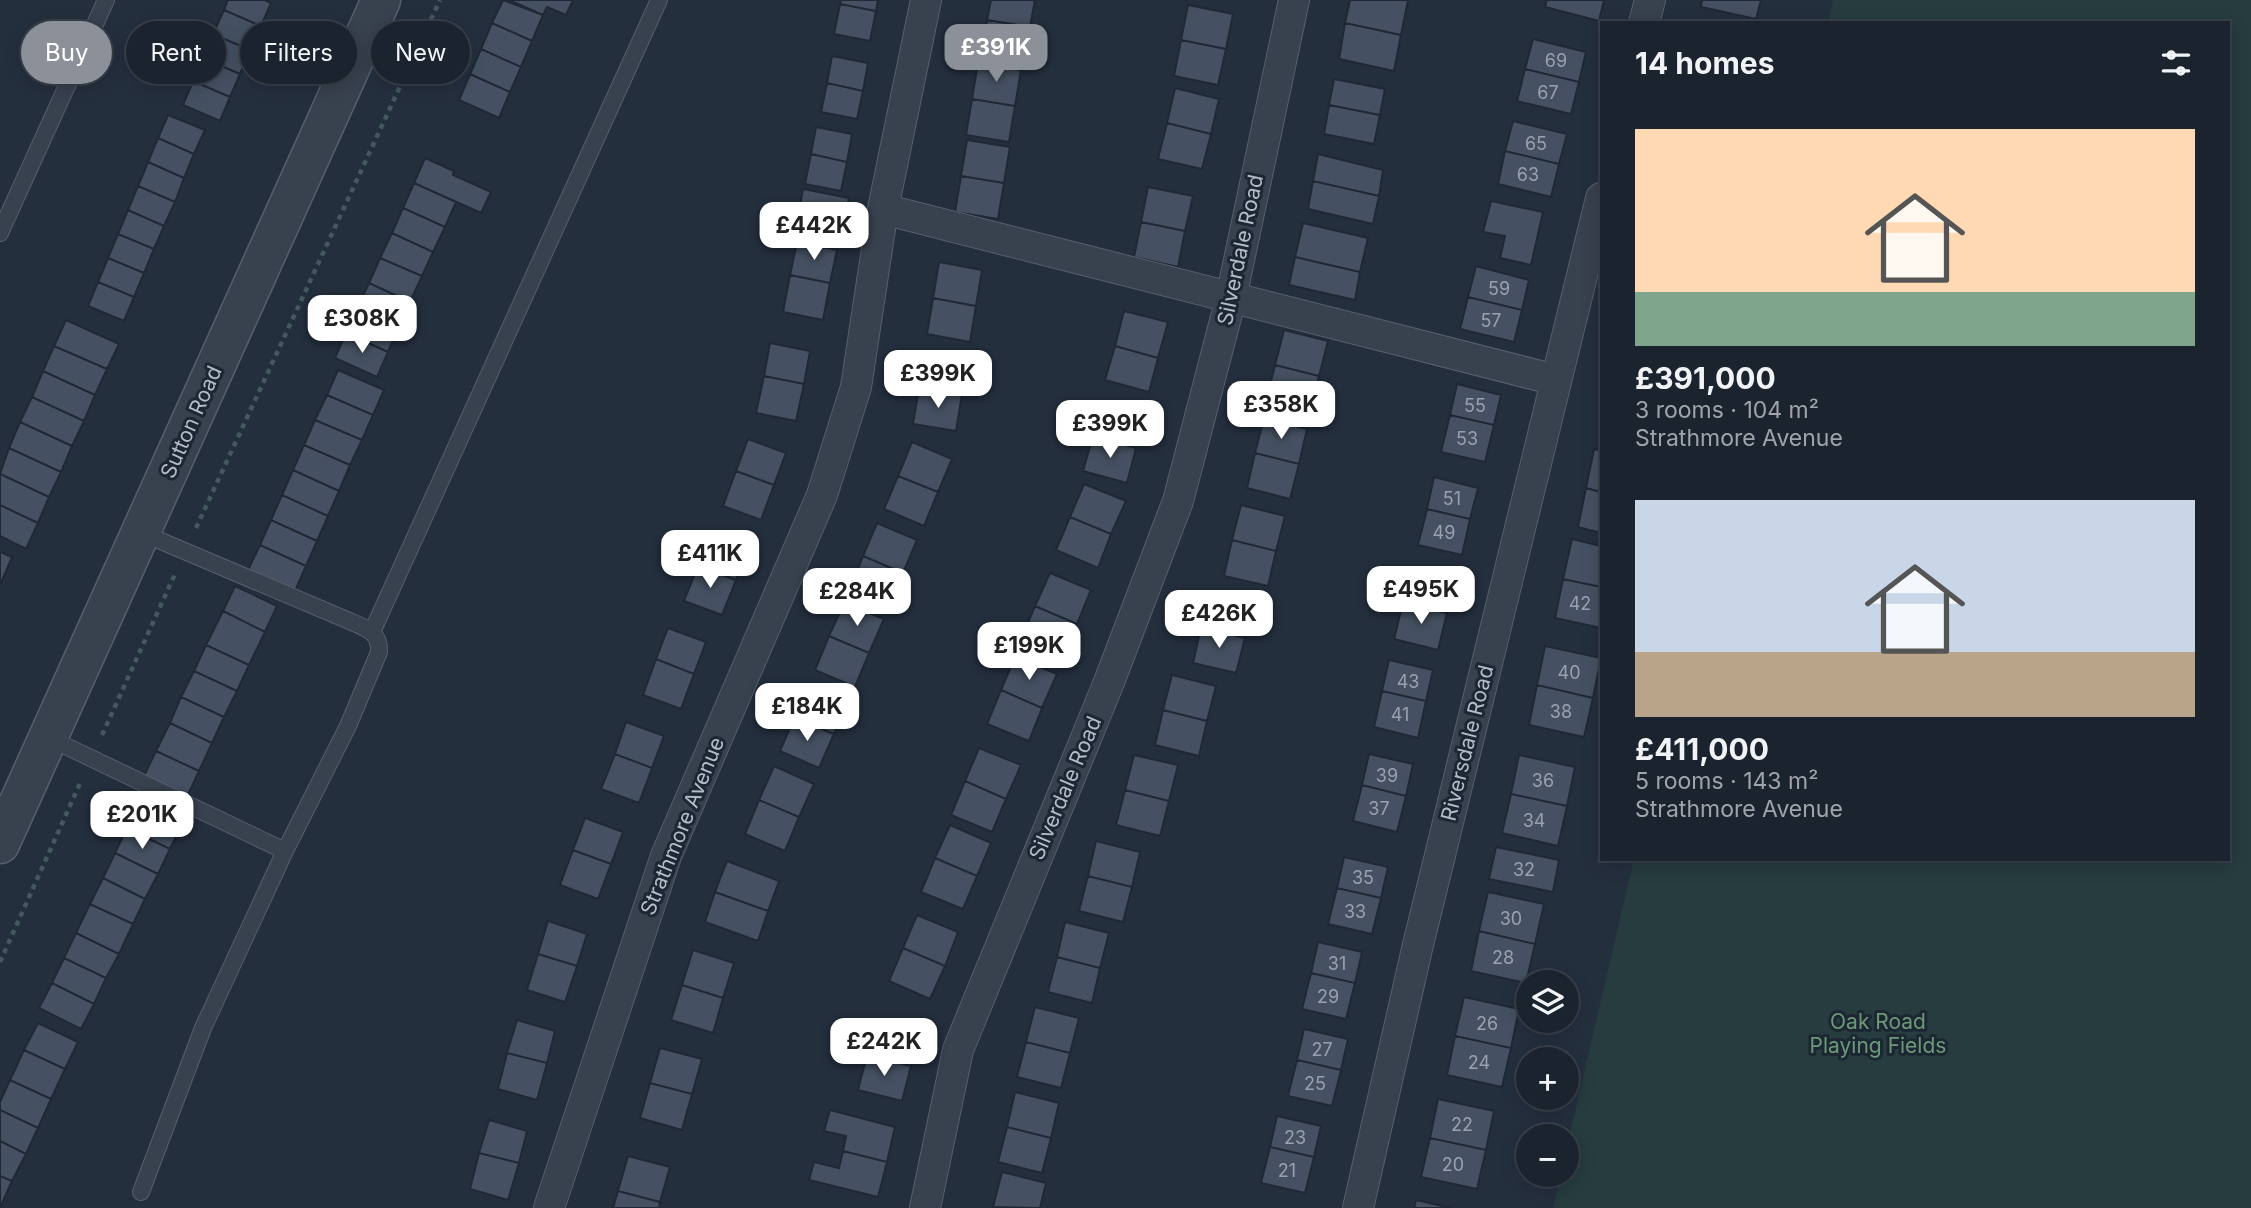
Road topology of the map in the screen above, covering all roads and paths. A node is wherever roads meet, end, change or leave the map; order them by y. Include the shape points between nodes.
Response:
1 (106, 0) edge
2 (381, 0) edge
3 (440, 0) edge
4 (659, 0) edge
5 (926, 0) edge
6 (1294, 0) edge
7 (1650, 0) edge
8 (1645, 21) edge
9 (1600, 202) edge
10 (883, 209) junction
11 (0, 233) edge
12 (1231, 298) junction
13 (1556, 380) junction
14 (142, 533) junction
15 (185, 552) junction
16 (372, 632) junction
17 (49, 738) junction
18 (92, 758) junction
19 (0, 844) edge
20 (285, 851) junction
21 (0, 962) edge
22 (141, 1192) dead end
23 (550, 1208) edge
24 (925, 1208) edge
25 (1358, 1208) edge

1 - 11 lane
2 - 14 street, Sutton Road
3 - 15 path
4 - 16 lane
5 - 10 street, Strathmore Avenue
6 - 12 street, Silverdale Road
7 - 8 street
9 - 13 street, Riversdale Road
10 - 12 street
10 - 23 street, Strathmore Avenue via 856,387 822,495 666,856
12 - 13 street
12 - 24 street, Silverdale Road via 1178,501 958,1050
13 - 25 street, Riversdale Road
14 - 15 lane
14 - 17 street, Sutton Road
15 - 16 lane
15 - 18 path
16 - 20 lane via 379,640 379,652 348,726
17 - 18 lane
17 - 19 street, Sutton Road
18 - 20 lane
18 - 21 path
20 - 22 lane via 202,1028

